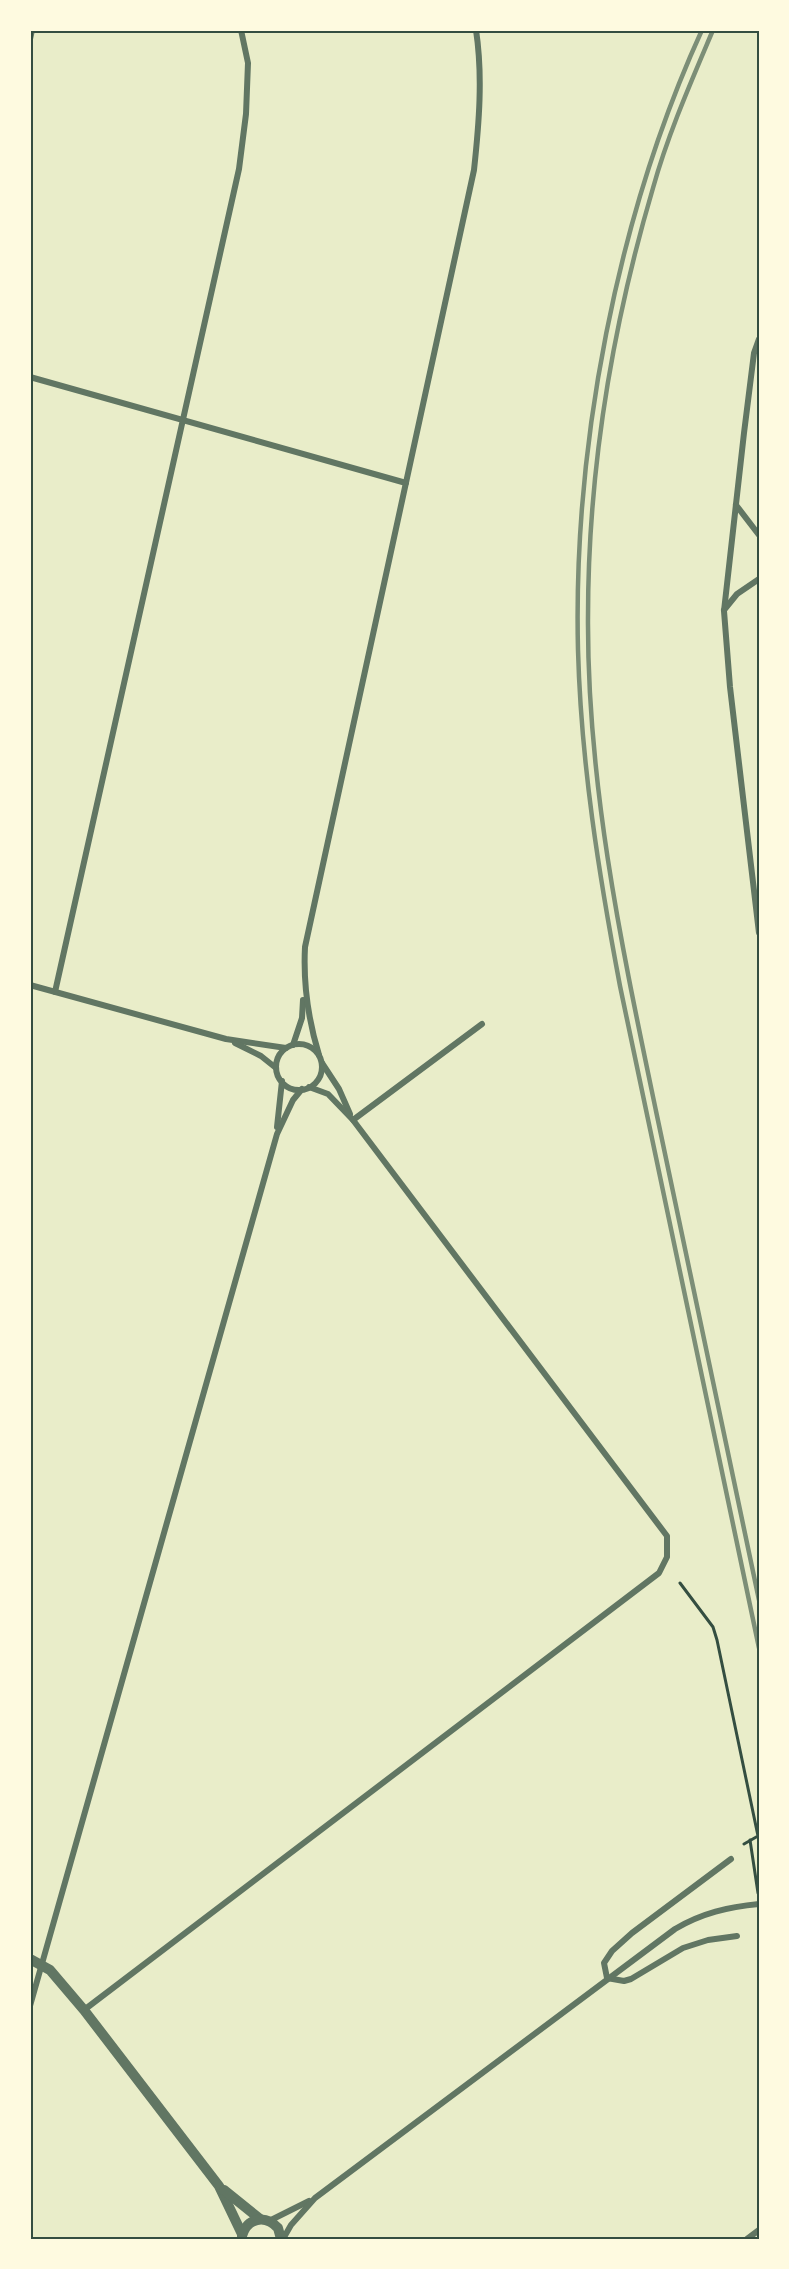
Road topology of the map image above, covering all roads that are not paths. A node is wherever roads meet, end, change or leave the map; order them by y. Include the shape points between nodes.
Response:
1 (32, 30) edge
2 (241, 30) edge
3 (476, 30) edge
4 (30, 39) edge
5 (759, 339) edge
6 (30, 377) edge
7 (183, 420) junction
8 (406, 483) junction
9 (736, 505) junction
10 (759, 535) edge
11 (759, 579) edge
12 (724, 611) junction
13 (759, 933) edge
14 (30, 985) edge
15 (304, 987) junction
16 (55, 992) junction
17 (482, 1024) dead end
18 (226, 1039) junction
19 (289, 1046) junction
20 (320, 1059) junction
21 (276, 1068) junction
22 (282, 1081) junction
23 (305, 1088) junction
24 (353, 1120) junction
25 (277, 1134) junction
26 (731, 1859) dead end
27 (759, 1904) edge
28 (737, 1936) dead end
29 (30, 1959) edge
30 (42, 1964) junction
31 (607, 1978) junction
32 (30, 2006) edge
33 (84, 2010) junction
34 (219, 2186) junction
35 (315, 2198) junction
36 (265, 2220) junction
37 (759, 2230) edge
38 (242, 2236) edge
39 (282, 2239) edge
40 (747, 2239) edge

1 - 4 street
2 - 7 street via 248,63 239,170
3 - 8 street via 479,118 474,170
5 - 9 street via 754,353
6 - 7 street
7 - 8 street
7 - 16 street
8 - 15 street via 304,947
9 - 10 street
9 - 12 street
11 - 12 street via 737,594
12 - 13 street
14 - 16 street
15 - 19 street via 302,1018
15 - 20 street
16 - 18 street
17 - 24 street
18 - 19 street
18 - 21 street
19 - 20 street via 308,1046
19 - 21 street via 277,1060
20 - 23 street via 319,1077
20 - 24 street
21 - 22 street
22 - 23 street via 294,1089
22 - 25 street
23 - 24 street via 328,1094
23 - 25 street via 293,1100
24 - 33 street via 667,1536 667,1557 659,1573
25 - 30 street
26 - 31 street via 612,1951 604,1963
27 - 31 street via 724,1908 690,1920
28 - 31 street via 689,1946 631,1979
29 - 30 street
30 - 32 street
30 - 33 street
31 - 35 street
33 - 34 street
34 - 36 street
34 - 38 street
35 - 36 street
35 - 39 street
36 - 38 street via 249,2223
36 - 39 street via 278,2228
37 - 40 street

